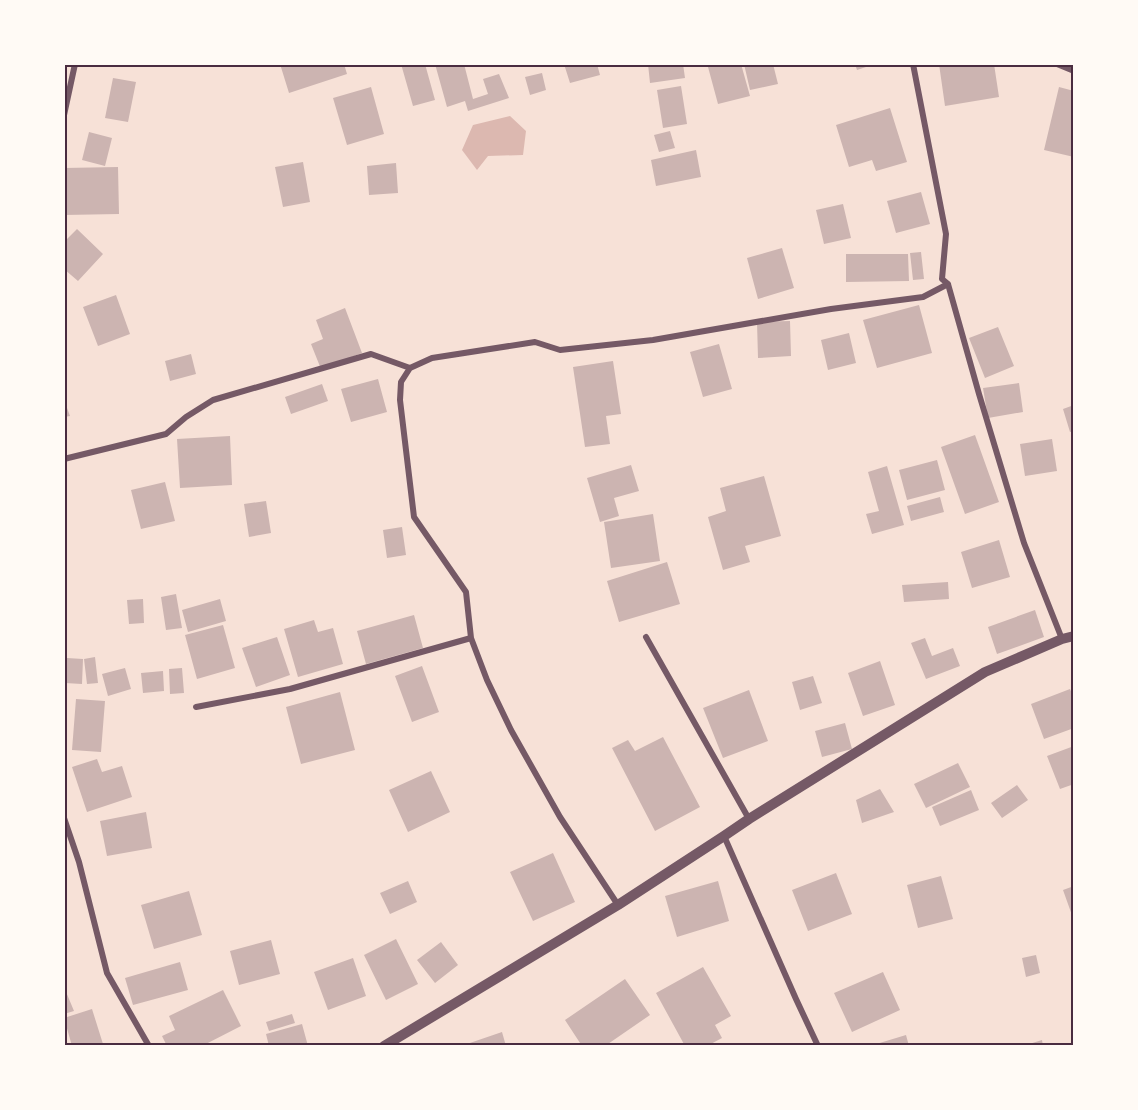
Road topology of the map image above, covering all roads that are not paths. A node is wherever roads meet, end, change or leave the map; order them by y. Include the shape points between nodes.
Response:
1 (75, 64) edge
2 (913, 64) edge
3 (1057, 64) edge
4 (1074, 71) edge
5 (64, 115) edge
6 (948, 284) junction
7 (410, 368) junction
8 (64, 459) edge
9 (1074, 636) edge
10 (646, 637) dead end
11 (471, 638) junction
12 (1062, 639) junction
13 (196, 707) dead end
14 (64, 818) edge
15 (749, 819) junction
16 (724, 836) junction
17 (618, 905) junction
18 (149, 1046) edge
19 (384, 1046) edge
20 (818, 1046) edge

1 - 5 street
2 - 6 street via 946,234 942,279
3 - 4 street
6 - 7 street via 923,297 653,340 560,350 535,342 432,358
6 - 12 street via 1024,543
7 - 8 street via 371,354 213,400 166,435
7 - 11 street via 402,382 400,400 414,517 466,592
9 - 12 street
10 - 15 street
11 - 13 street via 290,689
11 - 17 street via 511,730 560,817
12 - 15 street via 985,672
14 - 18 street via 107,973
15 - 16 street
16 - 17 street
16 - 20 street
17 - 19 street

